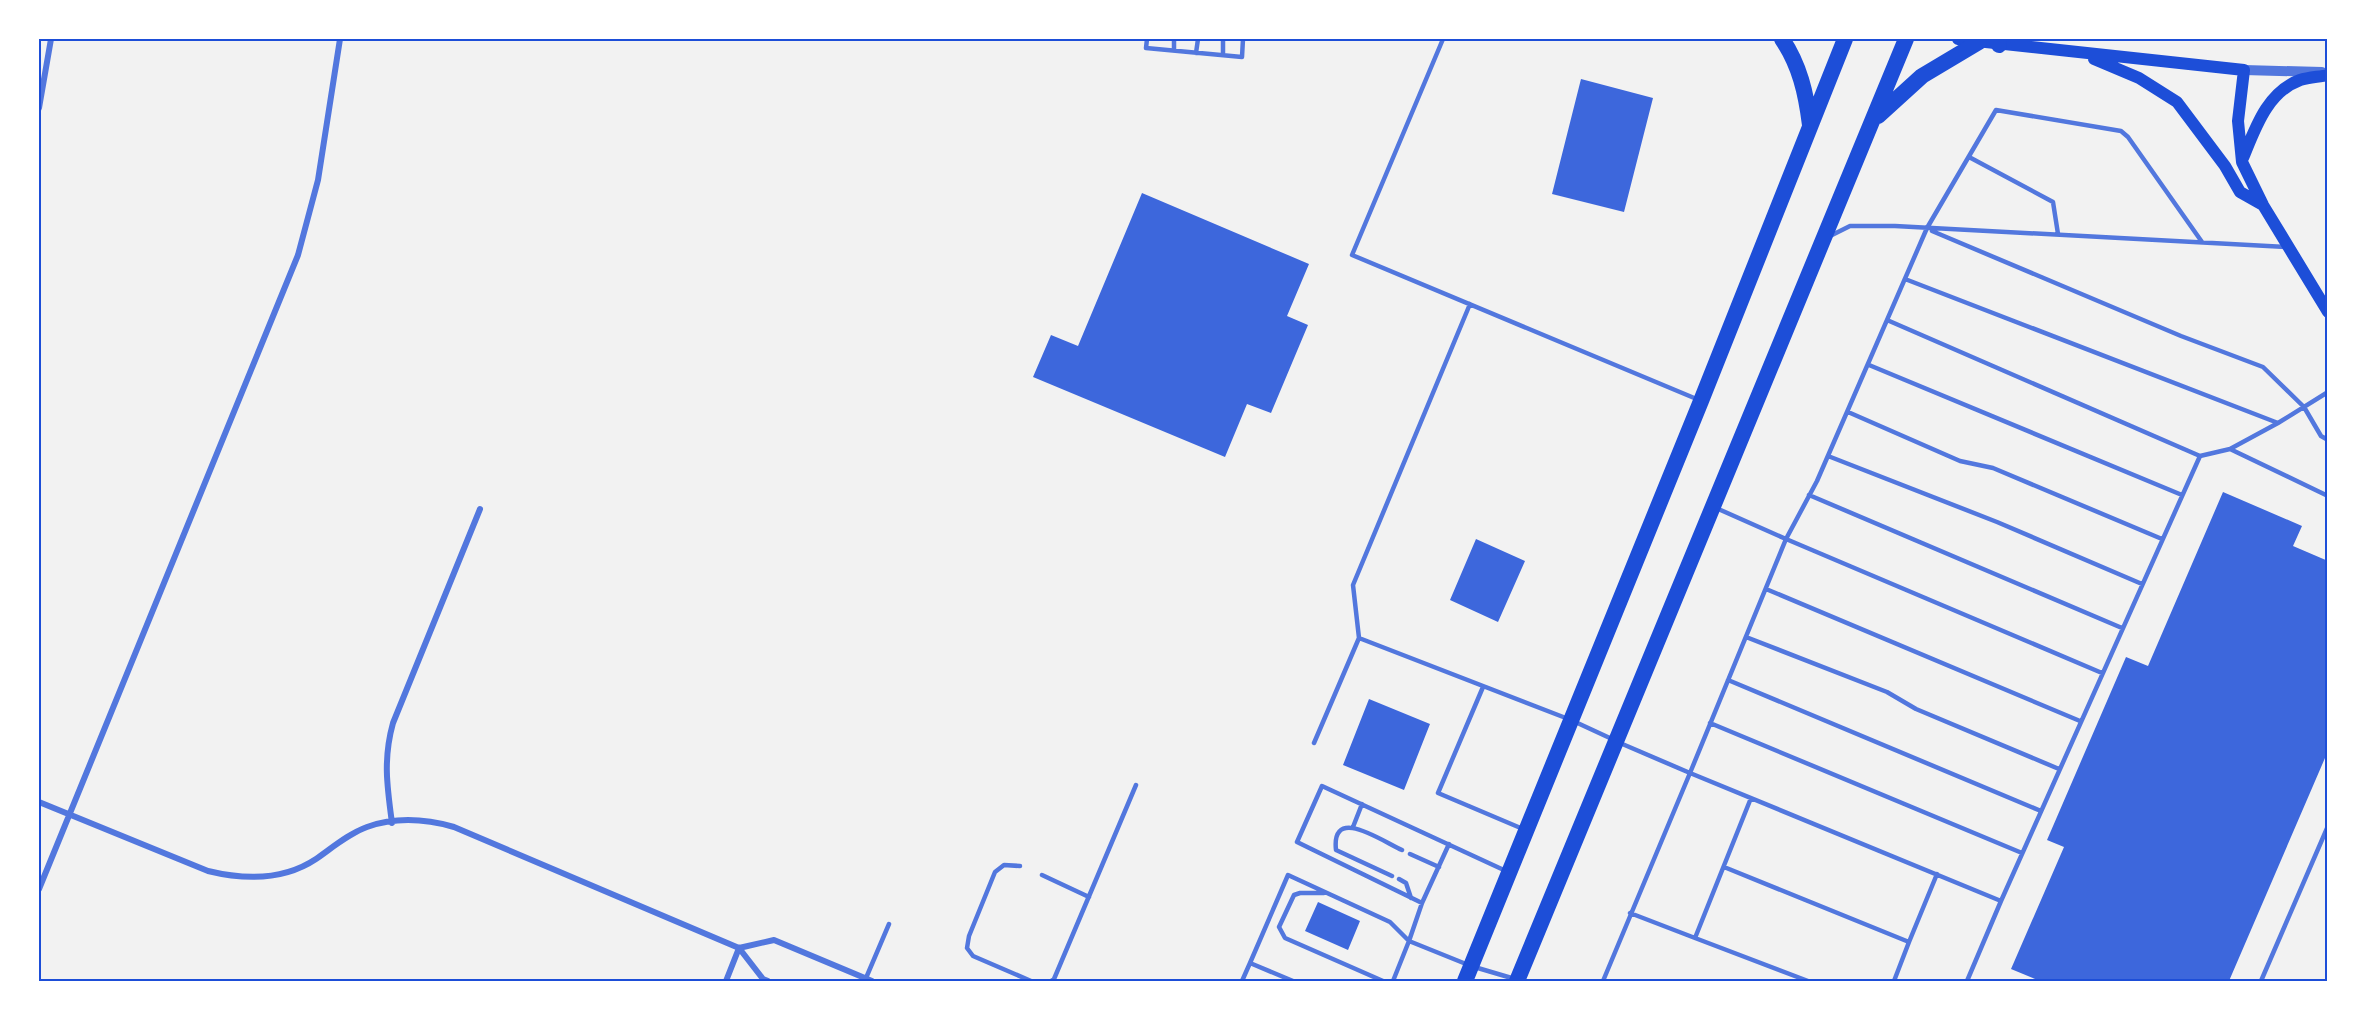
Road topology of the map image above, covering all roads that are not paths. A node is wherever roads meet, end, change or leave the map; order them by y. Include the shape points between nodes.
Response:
1 (51, 39) edge
2 (340, 39) edge
3 (1148, 39) edge
4 (1174, 39) edge
5 (1198, 39) edge
6 (1243, 39) edge
7 (1443, 39) edge
8 (1782, 39) edge
9 (1845, 39) edge
10 (1906, 39) edge
11 (1958, 39) edge
12 (1223, 41) dead end
13 (1998, 41) edge
14 (1979, 42) junction
15 (1174, 50) junction
16 (1196, 53) junction
17 (2082, 54) junction
18 (1222, 55) junction
19 (2244, 70) junction
20 (2328, 74) edge
21 (39, 108) edge
22 (1871, 123) junction
23 (1811, 127) junction
24 (1969, 158) junction
25 (2242, 162) junction
26 (2263, 205) junction
27 (1927, 228) junction
28 (2058, 234) junction
29 (1823, 239) junction
30 (2202, 242) junction
31 (2289, 247) junction
32 (1905, 279) junction
33 (1470, 304) junction
34 (2328, 312) edge
35 (1887, 320) junction
36 (1869, 365) junction
37 (2328, 392) edge
38 (1701, 401) junction
39 (2304, 407) junction
40 (1848, 412) junction
41 (2278, 423) junction
42 (2328, 440) edge
43 (2230, 449) junction
44 (1828, 456) junction
45 (2200, 456) junction
46 (1809, 495) junction
47 (2182, 495) junction
48 (2328, 496) edge
49 (1713, 507) junction
50 (480, 509) dead end
51 (1786, 539) junction
52 (2162, 539) junction
53 (2142, 584) junction
54 (1766, 589) junction
55 (2122, 628) junction
56 (1746, 637) junction
57 (1359, 638) junction
58 (2102, 673) junction
59 (1728, 680) junction
60 (1483, 687) junction
61 (1571, 720) junction
62 (2080, 721) junction
63 (1710, 723) junction
64 (1617, 741) junction
65 (1314, 743) dead end
66 (2059, 769) junction
67 (1689, 773) junction
68 (1136, 785) dead end
69 (1751, 798) junction
70 (39, 802) edge
71 (1362, 804) junction
72 (2041, 811) junction
73 (70, 815) junction
74 (392, 823) junction
75 (2328, 826) edge
76 (1353, 827) junction
77 (1526, 830) junction
78 (1449, 844) junction
79 (1402, 850) dead end
80 (2022, 853) junction
81 (1410, 854) dead end
82 (1020, 866) dead end
83 (1438, 867) junction
84 (1724, 867) junction
85 (1509, 872) junction
86 (1937, 874) junction
87 (1042, 875) dead end
88 (1392, 876) dead end
89 (1399, 879) dead end
90 (39, 889) edge
91 (1326, 893) junction
92 (1089, 897) junction
93 (1412, 898) junction
94 (2001, 901) junction
95 (1422, 903) junction
96 (1630, 914) junction
97 (889, 924) dead end
98 (1695, 938) junction
99 (1409, 941) junction
100 (1909, 942) junction
101 (739, 948) junction
102 (1250, 963) junction
103 (1468, 974) edge
104 (869, 980) edge
105 (726, 981) edge
106 (768, 981) edge
107 (1031, 981) edge
108 (1051, 981) edge
109 (1242, 981) edge
110 (1293, 981) edge
111 (1383, 981) edge
112 (1393, 981) edge
113 (1518, 981) edge
114 (1603, 981) edge
115 (1808, 981) edge
116 (1894, 981) edge
117 (1967, 981) edge
118 (2261, 981) edge

1 - 21 street
2 - 73 street via 318,180 298,255
3 - 15 lane via 1146,48
4 - 15 lane
5 - 16 lane
6 - 18 lane via 1242,57
7 - 33 lane via 1352,255
8 - 23 highway via 1805,88
9 - 23 highway
10 - 22 highway
11 - 14 main road
12 - 18 lane
13 - 14 main road
13 - 17 main road
14 - 22 highway via 1922,76
15 - 16 lane
16 - 18 lane
17 - 19 main road
17 - 26 main road via 2139,78 2178,102 2240,192
19 - 20 street
19 - 25 main road via 2238,121
20 - 25 main road via 2299,81 2281,92 2262,114
22 - 29 highway
23 - 38 highway
24 - 27 lane
24 - 28 lane via 2053,202
24 - 30 lane via 1996,110 2121,131
25 - 26 main road
26 - 31 main road
27 - 28 lane
27 - 29 lane via 1850,226
27 - 32 lane
27 - 39 lane via 2263,367
28 - 30 lane
29 - 49 highway
30 - 31 lane
31 - 34 main road
32 - 35 lane
32 - 41 lane
33 - 38 lane
33 - 57 lane via 1353,585
35 - 36 lane
35 - 45 lane
36 - 40 lane
36 - 47 lane
37 - 39 lane
38 - 61 highway
39 - 41 lane
39 - 42 lane via 2321,436
40 - 44 lane
40 - 52 lane via 1960,461 1994,468
41 - 43 lane
43 - 45 lane
43 - 48 lane
44 - 46 lane
44 - 53 lane
45 - 47 lane
46 - 51 lane
46 - 55 lane
47 - 52 lane
49 - 51 lane
49 - 64 highway
50 - 74 street via 393,723 385,770
51 - 54 lane
51 - 58 lane
52 - 53 lane
53 - 55 lane
54 - 56 lane
54 - 62 lane
55 - 58 lane
56 - 59 lane
56 - 66 lane via 1887,692 1916,709
57 - 60 lane
57 - 65 lane
58 - 62 lane
59 - 63 lane
59 - 72 lane
60 - 61 lane
60 - 77 lane via 1438,793
61 - 64 lane
61 - 77 highway
62 - 66 lane
63 - 67 lane
63 - 80 lane
64 - 67 lane
64 - 113 highway
66 - 72 lane
67 - 69 lane
67 - 96 lane
68 - 92 lane
69 - 84 lane
69 - 86 lane
70 - 73 street
71 - 76 lane
71 - 78 lane
71 - 93 lane via 1322,786 1298,842
72 - 80 lane
73 - 74 street via 208,872 256,878 292,871 345,838 368,827
73 - 90 street
74 - 101 street via 416,819 453,827
75 - 118 lane
76 - 79 lane
76 - 88 lane via 1338,831 1336,850
77 - 85 highway
78 - 83 lane
78 - 85 lane
80 - 94 lane
81 - 83 lane
82 - 107 lane via 1004,865 995,872 967,948 973,956
83 - 95 lane
84 - 98 lane
84 - 100 lane
85 - 103 highway
86 - 94 lane
86 - 100 lane
87 - 92 lane
89 - 93 lane via 1406,883
91 - 99 lane via 1390,922
91 - 102 lane via 1287,875
91 - 111 lane via 1294,895 1280,932 1285,938
92 - 108 lane
93 - 95 lane
94 - 117 lane
95 - 99 lane
96 - 98 lane
96 - 114 lane
97 - 104 lane
98 - 115 lane
99 - 103 lane
99 - 112 lane
100 - 116 lane
101 - 104 street via 774,940
101 - 105 street
101 - 106 street
102 - 109 lane
102 - 110 lane
103 - 113 lane

